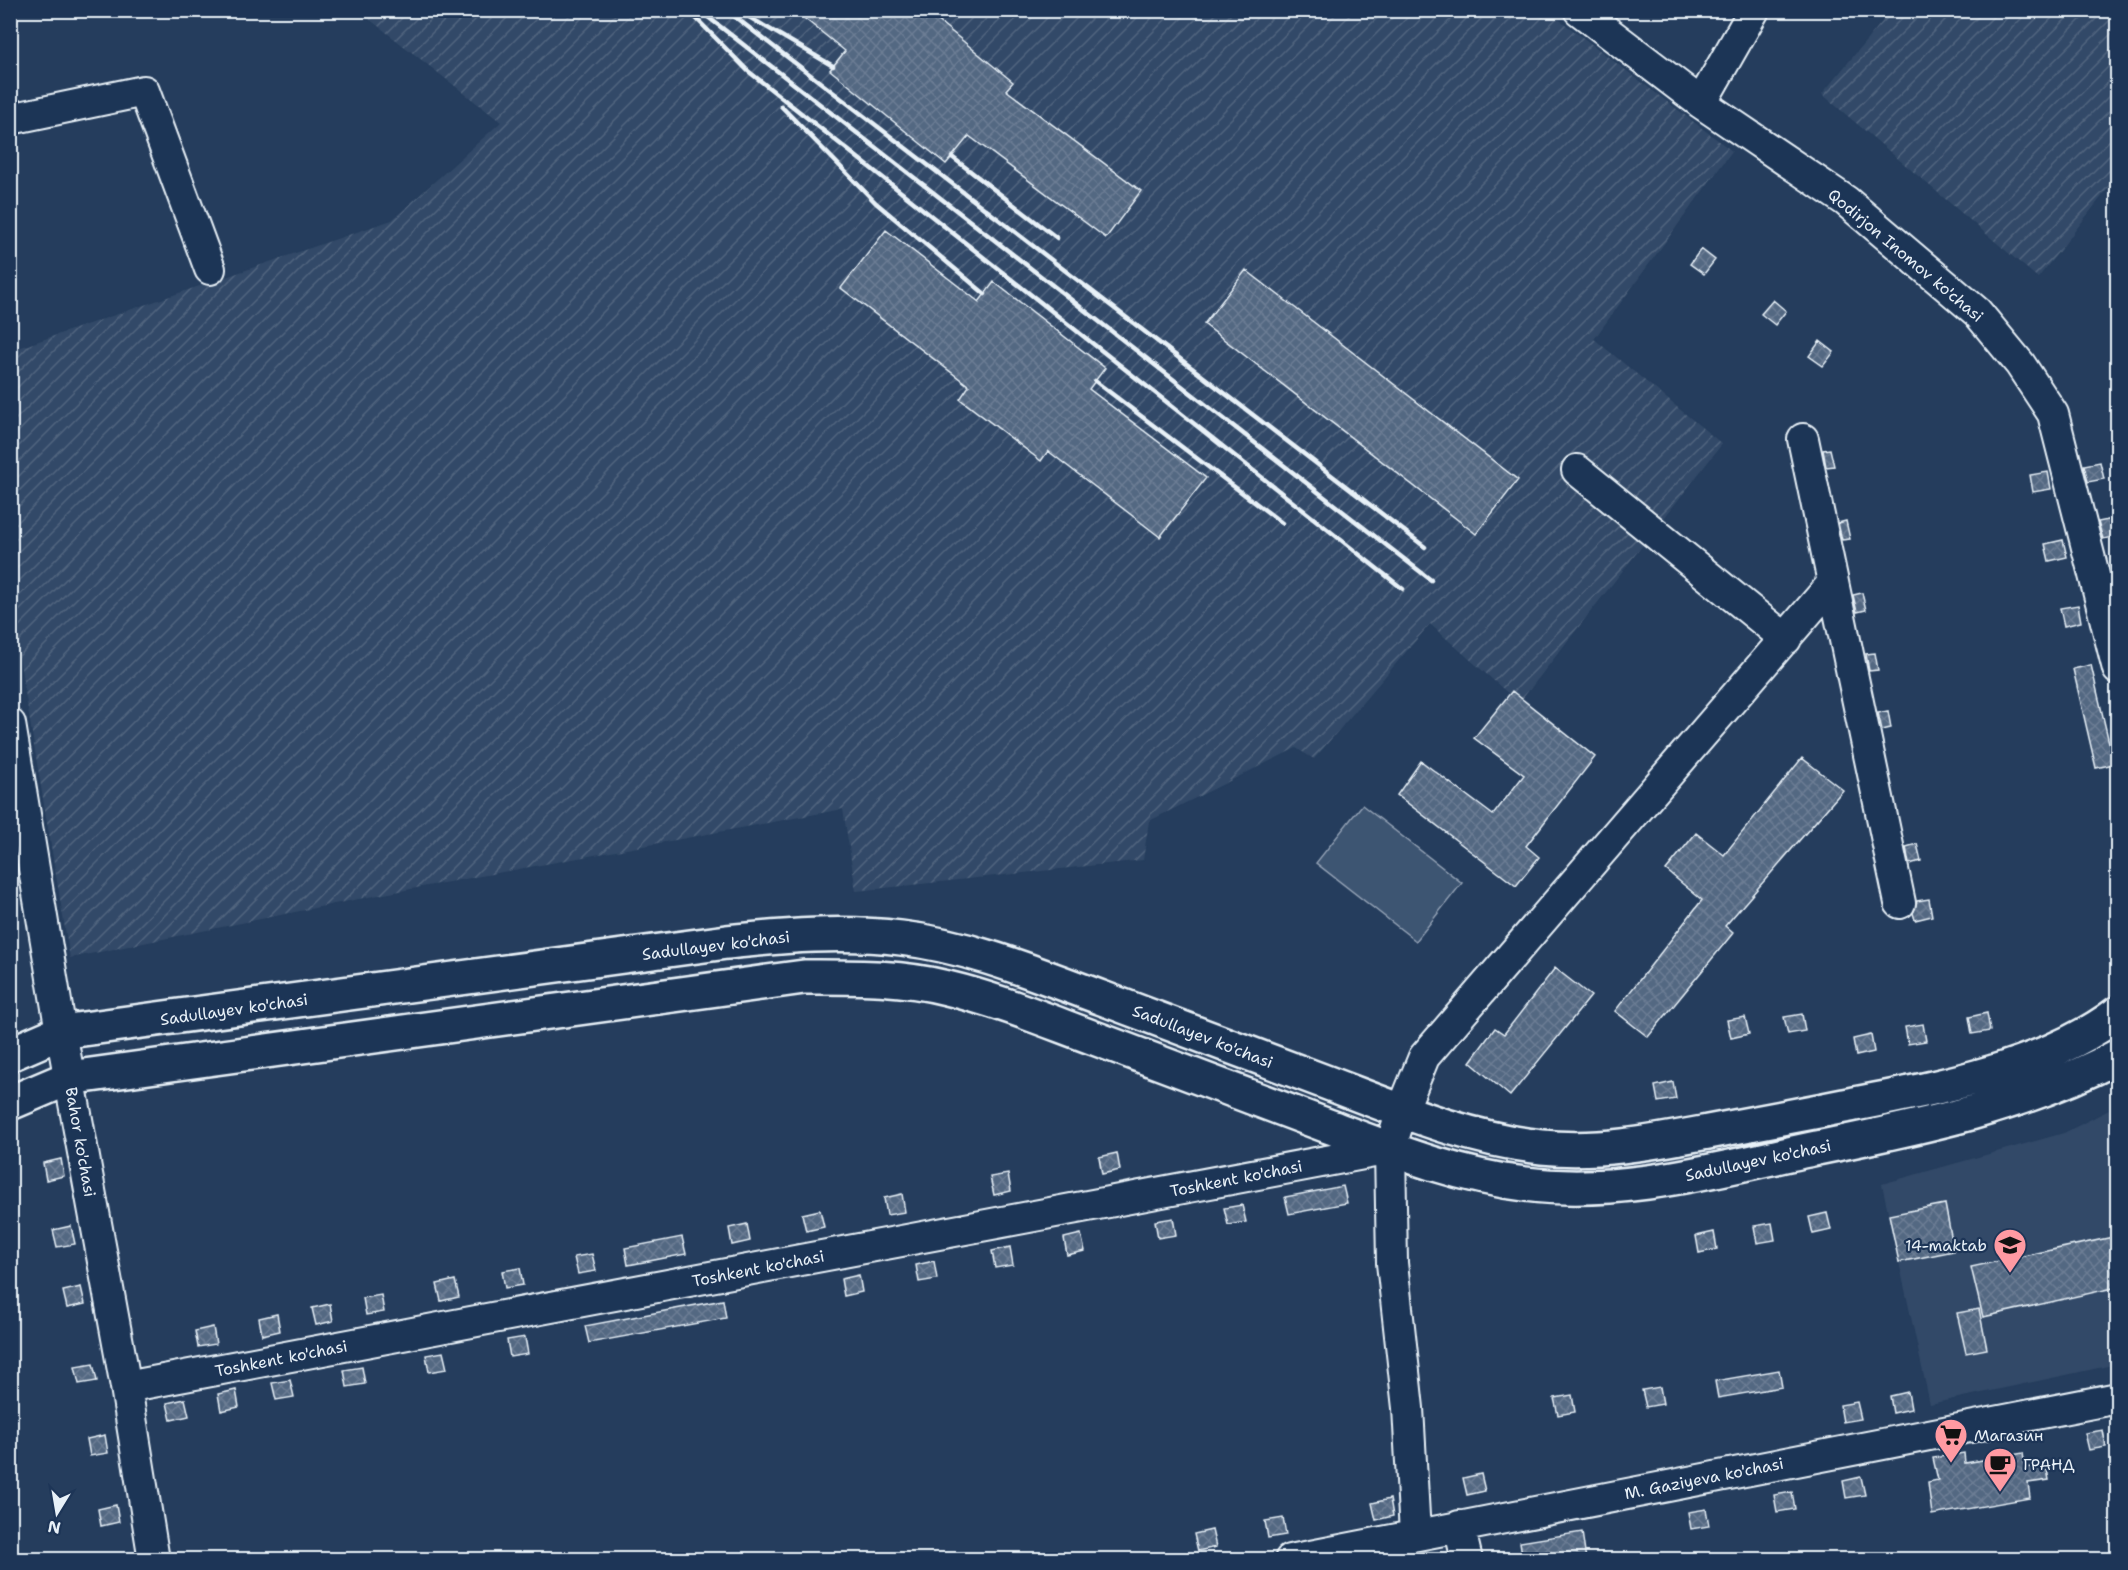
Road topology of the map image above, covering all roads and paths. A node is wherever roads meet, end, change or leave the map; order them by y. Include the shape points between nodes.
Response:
1 (1579, 10) edge
2 (1754, 10) edge
3 (1701, 104) junction
4 (10, 119) edge
5 (210, 269) dead end
6 (1803, 439) dead end
7 (1577, 470) dead end
8 (1832, 584) junction
9 (1786, 639) junction
10 (2118, 669) edge
11 (10, 724) edge
12 (1900, 903) dead end
13 (2118, 1013) edge
14 (61, 1032) junction
15 (10, 1054) edge
16 (2118, 1056) edge
17 (69, 1078) junction
18 (10, 1102) edge
19 (1402, 1111) junction
20 (1390, 1149) junction
21 (126, 1387) junction
22 (2118, 1398) edge
23 (1459, 1526) junction
24 (1415, 1534) junction
25 (154, 1560) edge
26 (1290, 1560) edge
27 (1467, 1560) edge

1 - 3 street, Qodirjon Inomov ko'chasi
2 - 3 street
3 - 10 street, Qodirjon Inomov ko'chasi via 1846,201 1977,312 2020,364 2053,414
4 - 5 street via 144,91
6 - 8 street
7 - 9 street
8 - 9 street
8 - 12 street
9 - 19 street via 1424,1057
11 - 14 street, Bahor ko'chasi
13 - 19 main road, Sadullayev ko'chasi via 2070,1042 1990,1073 1908,1094 1616,1148 1544,1148 1508,1142
14 - 15 main road, Sadullayev ko'chasi
14 - 17 street, Bahor ko'chasi
14 - 19 main road, Sadullayev ko'chasi via 727,942 806,934 855,934 905,938 974,953
16 - 20 main road, Sadullayev ko'chasi via 2081,1075 2001,1105 1921,1126 1634,1185 1598,1188 1526,1184 1459,1171
17 - 18 main road, Sadullayev ko'chasi
17 - 20 main road, Sadullayev ko'chasi via 804,977 877,976 947,987 1015,1009
17 - 21 street, Bahor ko'chasi
19 - 20 street
20 - 21 street, Toshkent ko'chasi
20 - 24 street via 1392,1263 1408,1408
21 - 25 street, Bahor ko'chasi
22 - 23 street, M. Gaziyeva ko'chasi
23 - 24 street, M. Gaziyeva ko'chasi
23 - 27 street
24 - 26 street, M. Gaziyeva ko'chasi

